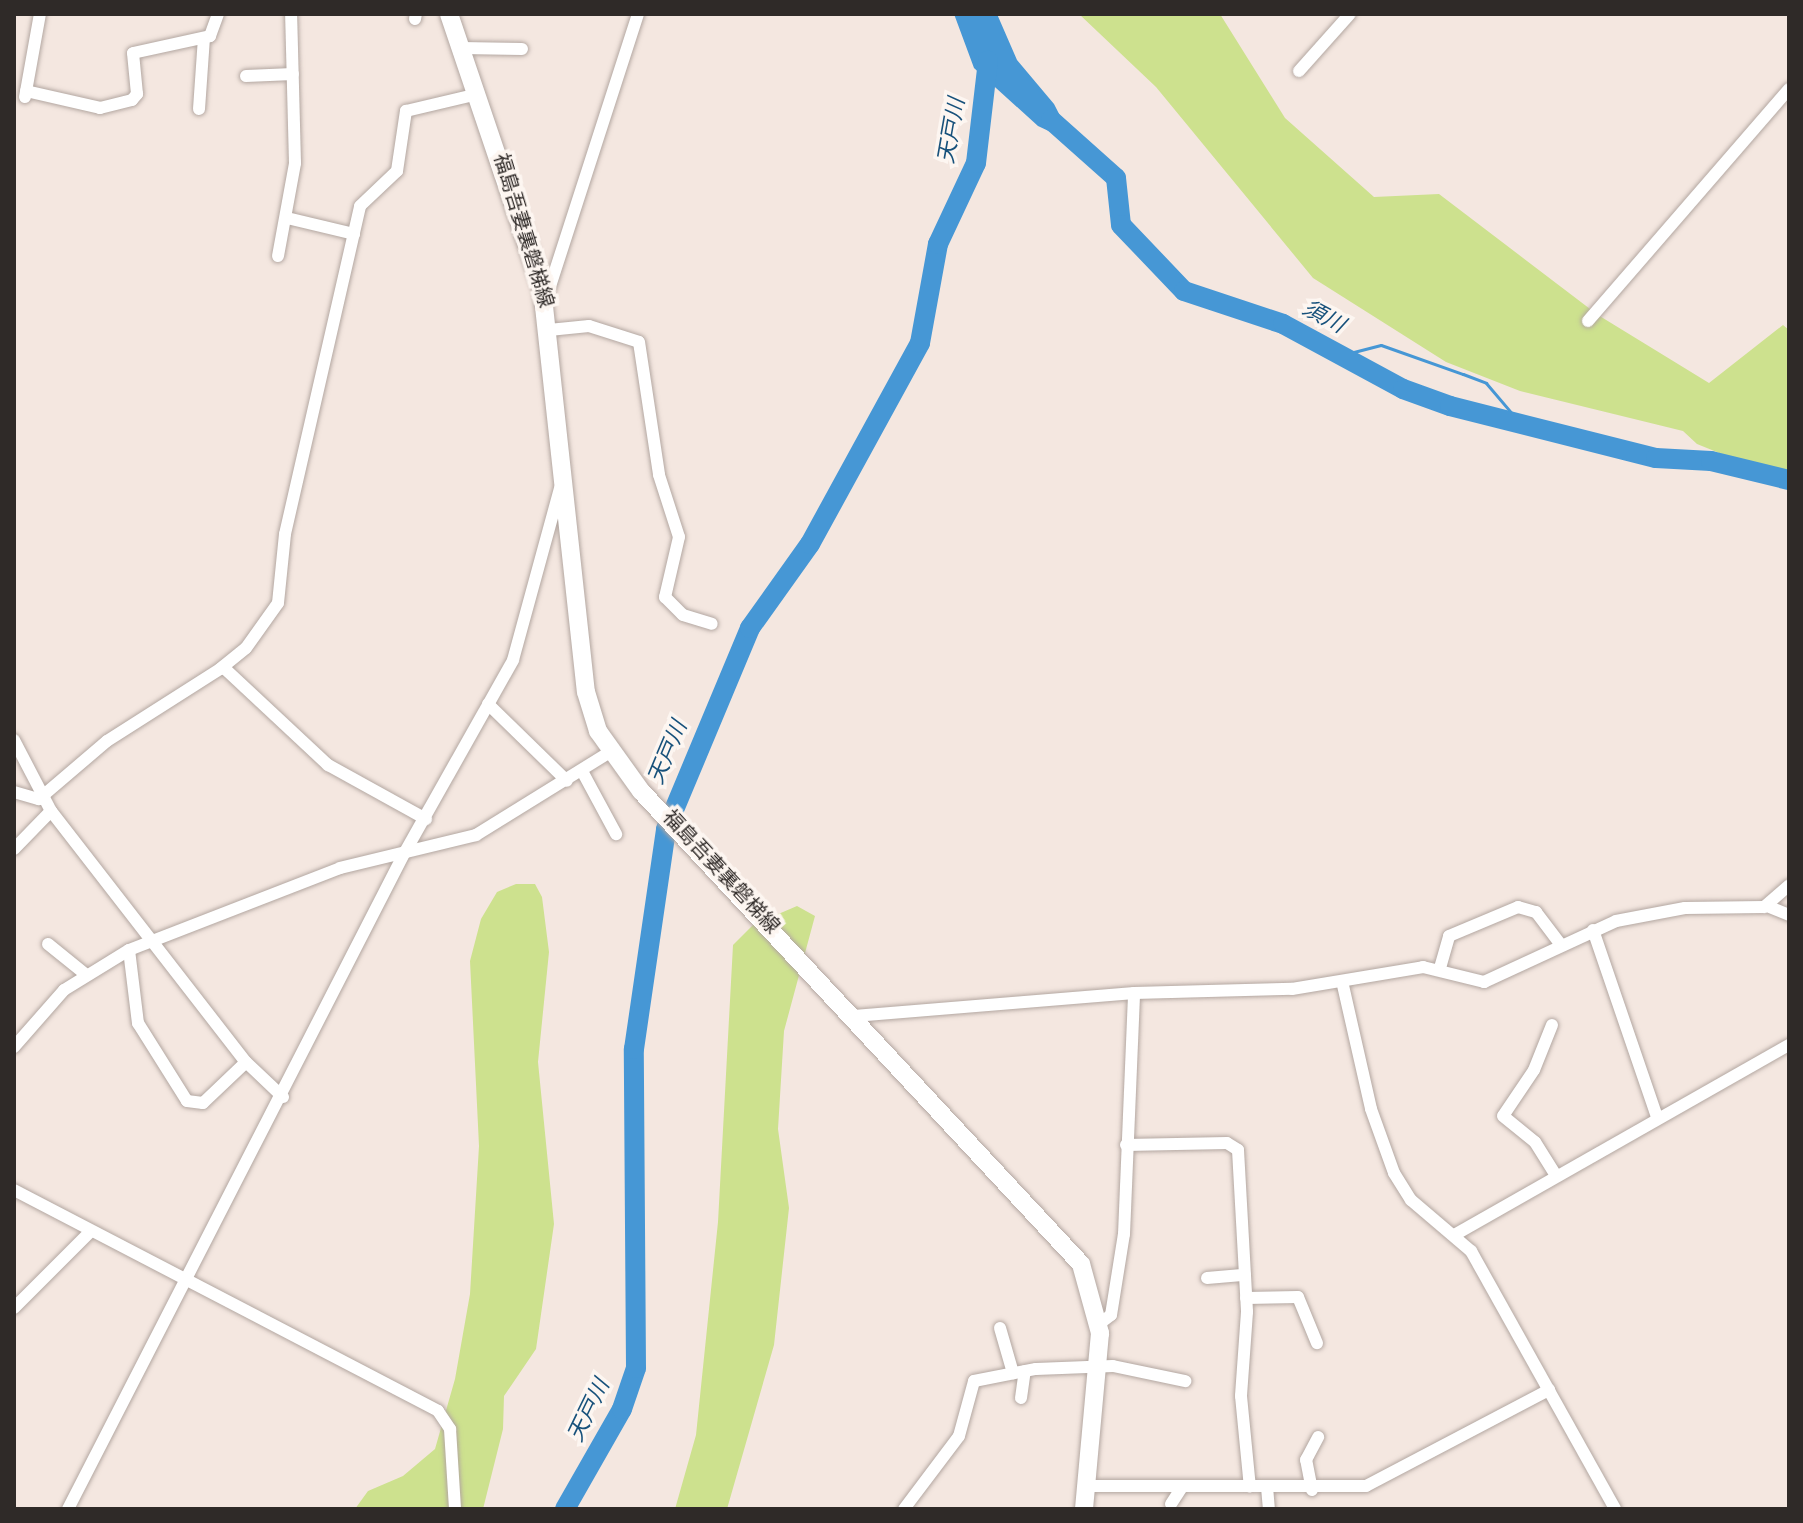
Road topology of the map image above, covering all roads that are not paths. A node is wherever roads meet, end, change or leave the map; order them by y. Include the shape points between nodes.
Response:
1 (40, 14) edge
2 (218, 14) edge
3 (291, 14) edge
4 (449, 14) edge
5 (1350, 14) edge
6 (634, 15) edge
7 (204, 38) junction
8 (461, 48) junction
9 (522, 49) dead end
10 (1299, 71) dead end
11 (293, 74) junction
12 (246, 76) dead end
13 (1789, 89) edge
14 (478, 94) junction
15 (199, 109) dead end
16 (287, 218) junction
17 (354, 234) junction
18 (278, 256) dead end
19 (545, 302) junction
20 (1588, 321) dead end
21 (549, 330) junction
22 (567, 479) junction
23 (712, 624) dead end
24 (223, 667) junction
25 (488, 704) junction
26 (14, 740) edge
27 (610, 752) junction
28 (582, 771) junction
29 (567, 781) junction
30 (14, 792) edge
31 (42, 796) junction
32 (51, 811) junction
33 (426, 819) junction
34 (616, 834) dead end
35 (14, 849) edge
36 (405, 852) junction
37 (1789, 885) edge
38 (1767, 906) junction
39 (1789, 915) edge
40 (1593, 930) junction
41 (149, 941) junction
42 (48, 944) dead end
43 (1561, 945) junction
44 (129, 950) junction
45 (1440, 968) junction
46 (85, 974) junction
47 (1342, 981) junction
48 (1134, 993) junction
49 (854, 1016) junction
50 (1552, 1025) dead end
51 (1789, 1045) edge
52 (14, 1047) edge
53 (246, 1062) junction
54 (283, 1097) junction
55 (1657, 1117) junction
56 (1126, 1145) junction
57 (1554, 1173) junction
58 (14, 1190) edge
59 (89, 1233) junction
60 (1456, 1234) junction
61 (1245, 1275) junction
62 (1207, 1278) dead end
63 (188, 1281) junction
64 (1246, 1298) junction
65 (14, 1308) edge
66 (1099, 1324) junction
67 (1000, 1328) dead end
68 (1317, 1343) dead end
69 (1098, 1366) junction
70 (1019, 1372) junction
71 (1185, 1381) dead end
72 (1549, 1390) junction
73 (1021, 1398) dead end
74 (1318, 1437) dead end
75 (1086, 1486) junction
76 (1182, 1487) junction
77 (1250, 1487) junction
78 (1267, 1487) junction
79 (1312, 1490) junction
80 (1171, 1504) dead end
81 (68, 1509) edge
82 (455, 1509) edge
83 (904, 1509) edge
84 (1084, 1509) edge
85 (1269, 1509) edge
86 (1615, 1509) edge

1 - 7 street via 25,95 100,108 137,94 133,53
2 - 7 street via 215,32
3 - 11 street
4 - 8 main road, 福島吾妻裏磐梯線
5 - 10 street
6 - 19 street
7 - 15 street
8 - 9 street
8 - 14 main road, 福島吾妻裏磐梯線
11 - 12 street
11 - 16 street via 295,163
13 - 20 street
14 - 17 street via 406,111 397,171 360,206
14 - 19 main road, 福島吾妻裏磐梯線
16 - 17 street
16 - 18 street
17 - 24 street via 285,534 283,592 246,648
19 - 21 main road, 福島吾妻裏磐梯線
21 - 22 main road, 福島吾妻裏磐梯線
21 - 23 street via 589,326 639,342 659,475 679,537 665,597 683,615
22 - 25 street via 522,639
22 - 27 main road, 福島吾妻裏磐梯線 via 586,692
24 - 31 street via 107,741
24 - 33 street via 328,765
25 - 29 street
25 - 33 street
26 - 31 street
27 - 28 street
27 - 49 main road, 福島吾妻裏磐梯線
28 - 29 street
28 - 34 street
29 - 36 street via 499,826
30 - 31 street via 29,800
31 - 32 street
32 - 35 street
32 - 41 street
33 - 36 street
36 - 41 street via 295,883
36 - 54 street
37 - 38 street
38 - 39 street
38 - 40 street via 1645,913
40 - 43 street
40 - 55 street
41 - 44 street
41 - 53 street
42 - 46 street
43 - 45 street via 1490,981
43 - 45 street via 1536,912 1518,907 1449,936
44 - 46 street
44 - 53 street via 136,1018 187,1101 203,1103
45 - 47 street
46 - 52 street
47 - 48 street via 1281,990
47 - 60 street via 1371,1109 1394,1173 1411,1200
48 - 49 street
48 - 56 street
49 - 66 main road, 福島吾妻裏磐梯線 via 1081,1264
50 - 57 street via 1534,1070 1503,1116 1535,1142
51 - 55 street
53 - 54 street
54 - 63 street
55 - 57 street
56 - 61 street via 1235,1144
56 - 66 street via 1124,1234 1111,1315
57 - 60 street
58 - 59 street
59 - 63 street
59 - 65 street
60 - 72 street
61 - 62 street
61 - 64 street
63 - 81 street
63 - 82 street via 442,1413 450,1429
64 - 68 street via 1298,1297
64 - 77 street via 1241,1396
66 - 69 main road, 福島吾妻裏磐梯線
67 - 70 street
69 - 70 street
69 - 71 street
69 - 75 main road, 福島吾妻裏磐梯線
70 - 73 street
70 - 83 street via 974,1381 959,1436 919,1482
72 - 79 street via 1393,1476 1366,1486
72 - 86 street
74 - 79 street via 1306,1460
75 - 76 street
75 - 84 main road, 福島吾妻裏磐梯線
76 - 77 street
76 - 80 street
77 - 78 street
78 - 79 street
78 - 85 street

